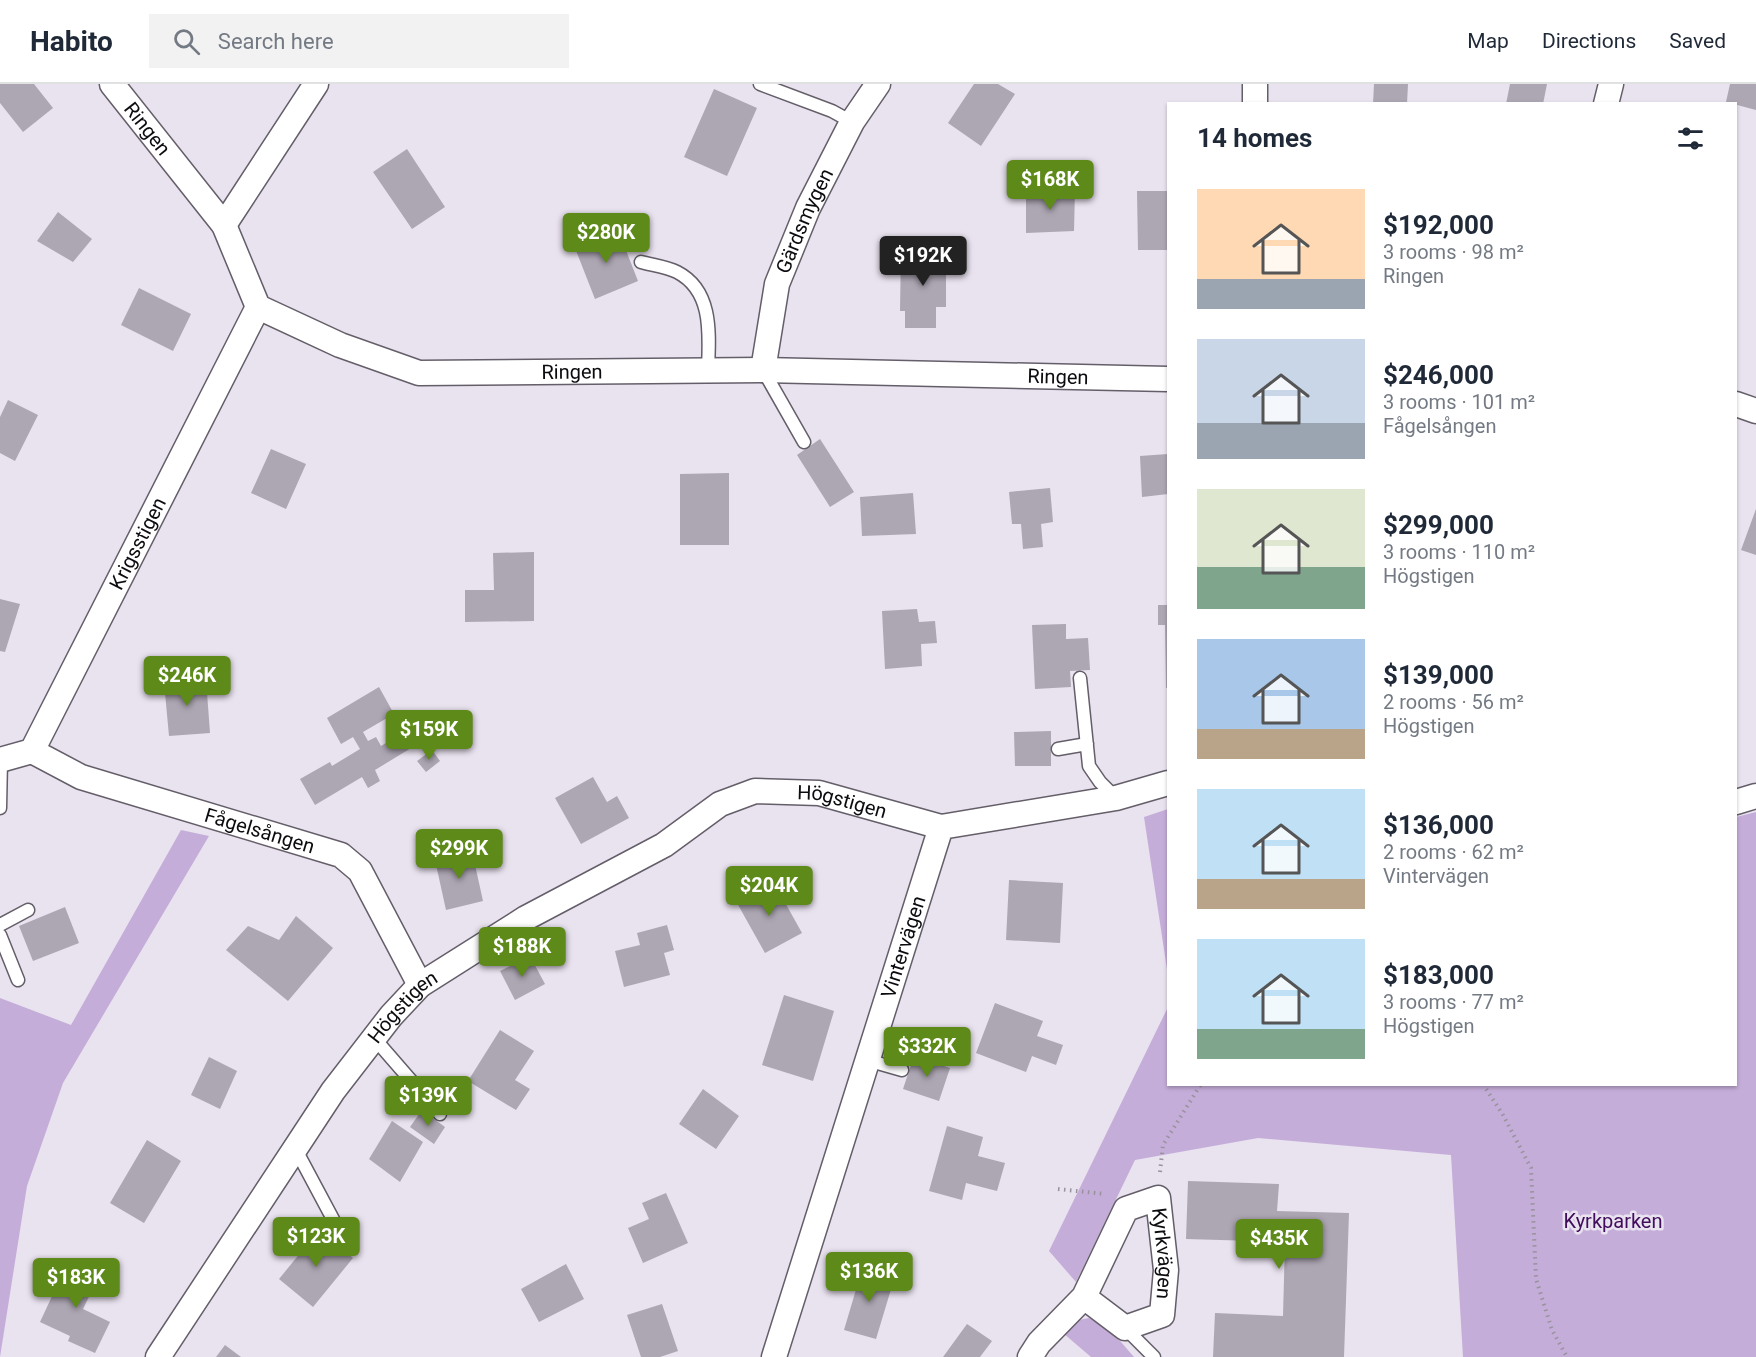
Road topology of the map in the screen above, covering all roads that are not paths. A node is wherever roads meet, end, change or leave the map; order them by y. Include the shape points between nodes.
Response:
1 (112, 84) edge
2 (316, 84) edge
3 (760, 84) edge
4 (878, 84) edge
5 (1255, 84) edge
6 (1611, 84) edge
7 (1255, 102) edge
8 (1606, 102) edge
9 (852, 122) junction
10 (224, 225) junction
11 (641, 262) dead end
12 (258, 307) junction
13 (708, 370) junction
14 (763, 370) junction
15 (1167, 379) edge
16 (1737, 404) edge
17 (1756, 411) edge
18 (804, 442) dead end
19 (1080, 678) dead end
20 (1087, 744) junction
21 (1058, 749) dead end
22 (32, 752) junction
23 (1, 760) edge
24 (1167, 783) edge
25 (1756, 796) edge
26 (1116, 798) junction
27 (1737, 802) edge
28 (0, 808) edge
29 (941, 827) junction
30 (28, 910) dead end
31 (0, 925) edge
32 (0, 935) edge
33 (18, 980) dead end
34 (420, 985) junction
35 (374, 1038) junction
36 (867, 1060) junction
37 (902, 1070) dead end
38 (440, 1114) dead end
39 (295, 1148) junction
40 (343, 1238) dead end
41 (1084, 1297) junction
42 (1125, 1328) junction
43 (1033, 1356) edge
44 (158, 1357) edge
45 (774, 1357) edge
46 (1154, 1357) edge

1 - 10 street, Ringen
2 - 10 street
3 - 9 lane
4 - 9 street, Gärdsmygen
5 - 7 street
6 - 8 street
9 - 14 street, Gärdsmygen via 808,208 777,284
10 - 12 street, Ringen
11 - 13 lane via 677,272 695,286 706,306
12 - 13 street, Ringen via 339,345 419,373
12 - 22 street, Krigsstigen
13 - 14 street, Ringen
14 - 15 street, Ringen
14 - 18 lane
16 - 17 street
19 - 20 lane
20 - 21 lane
20 - 26 lane via 1089,766
22 - 23 street
22 - 34 street, Fågelsången via 81,777 341,855 360,871
23 - 28 lane
24 - 26 street
25 - 27 street
26 - 29 street
29 - 34 street, Högstigen via 819,793 755,791 720,804 664,845 526,918
29 - 36 street, Vintervägen
30 - 31 lane
32 - 33 lane
34 - 35 street, Högstigen
35 - 38 lane
35 - 39 street, Högstigen
36 - 37 lane
36 - 45 street, Vintervägen
39 - 40 lane
39 - 44 street, Högstigen
41 - 42 street
41 - 42 street, Kyrkvägen via 1126,1209 1158,1198 1166,1270 1162,1315
41 - 43 street, Kyrkvägen
42 - 46 lane

